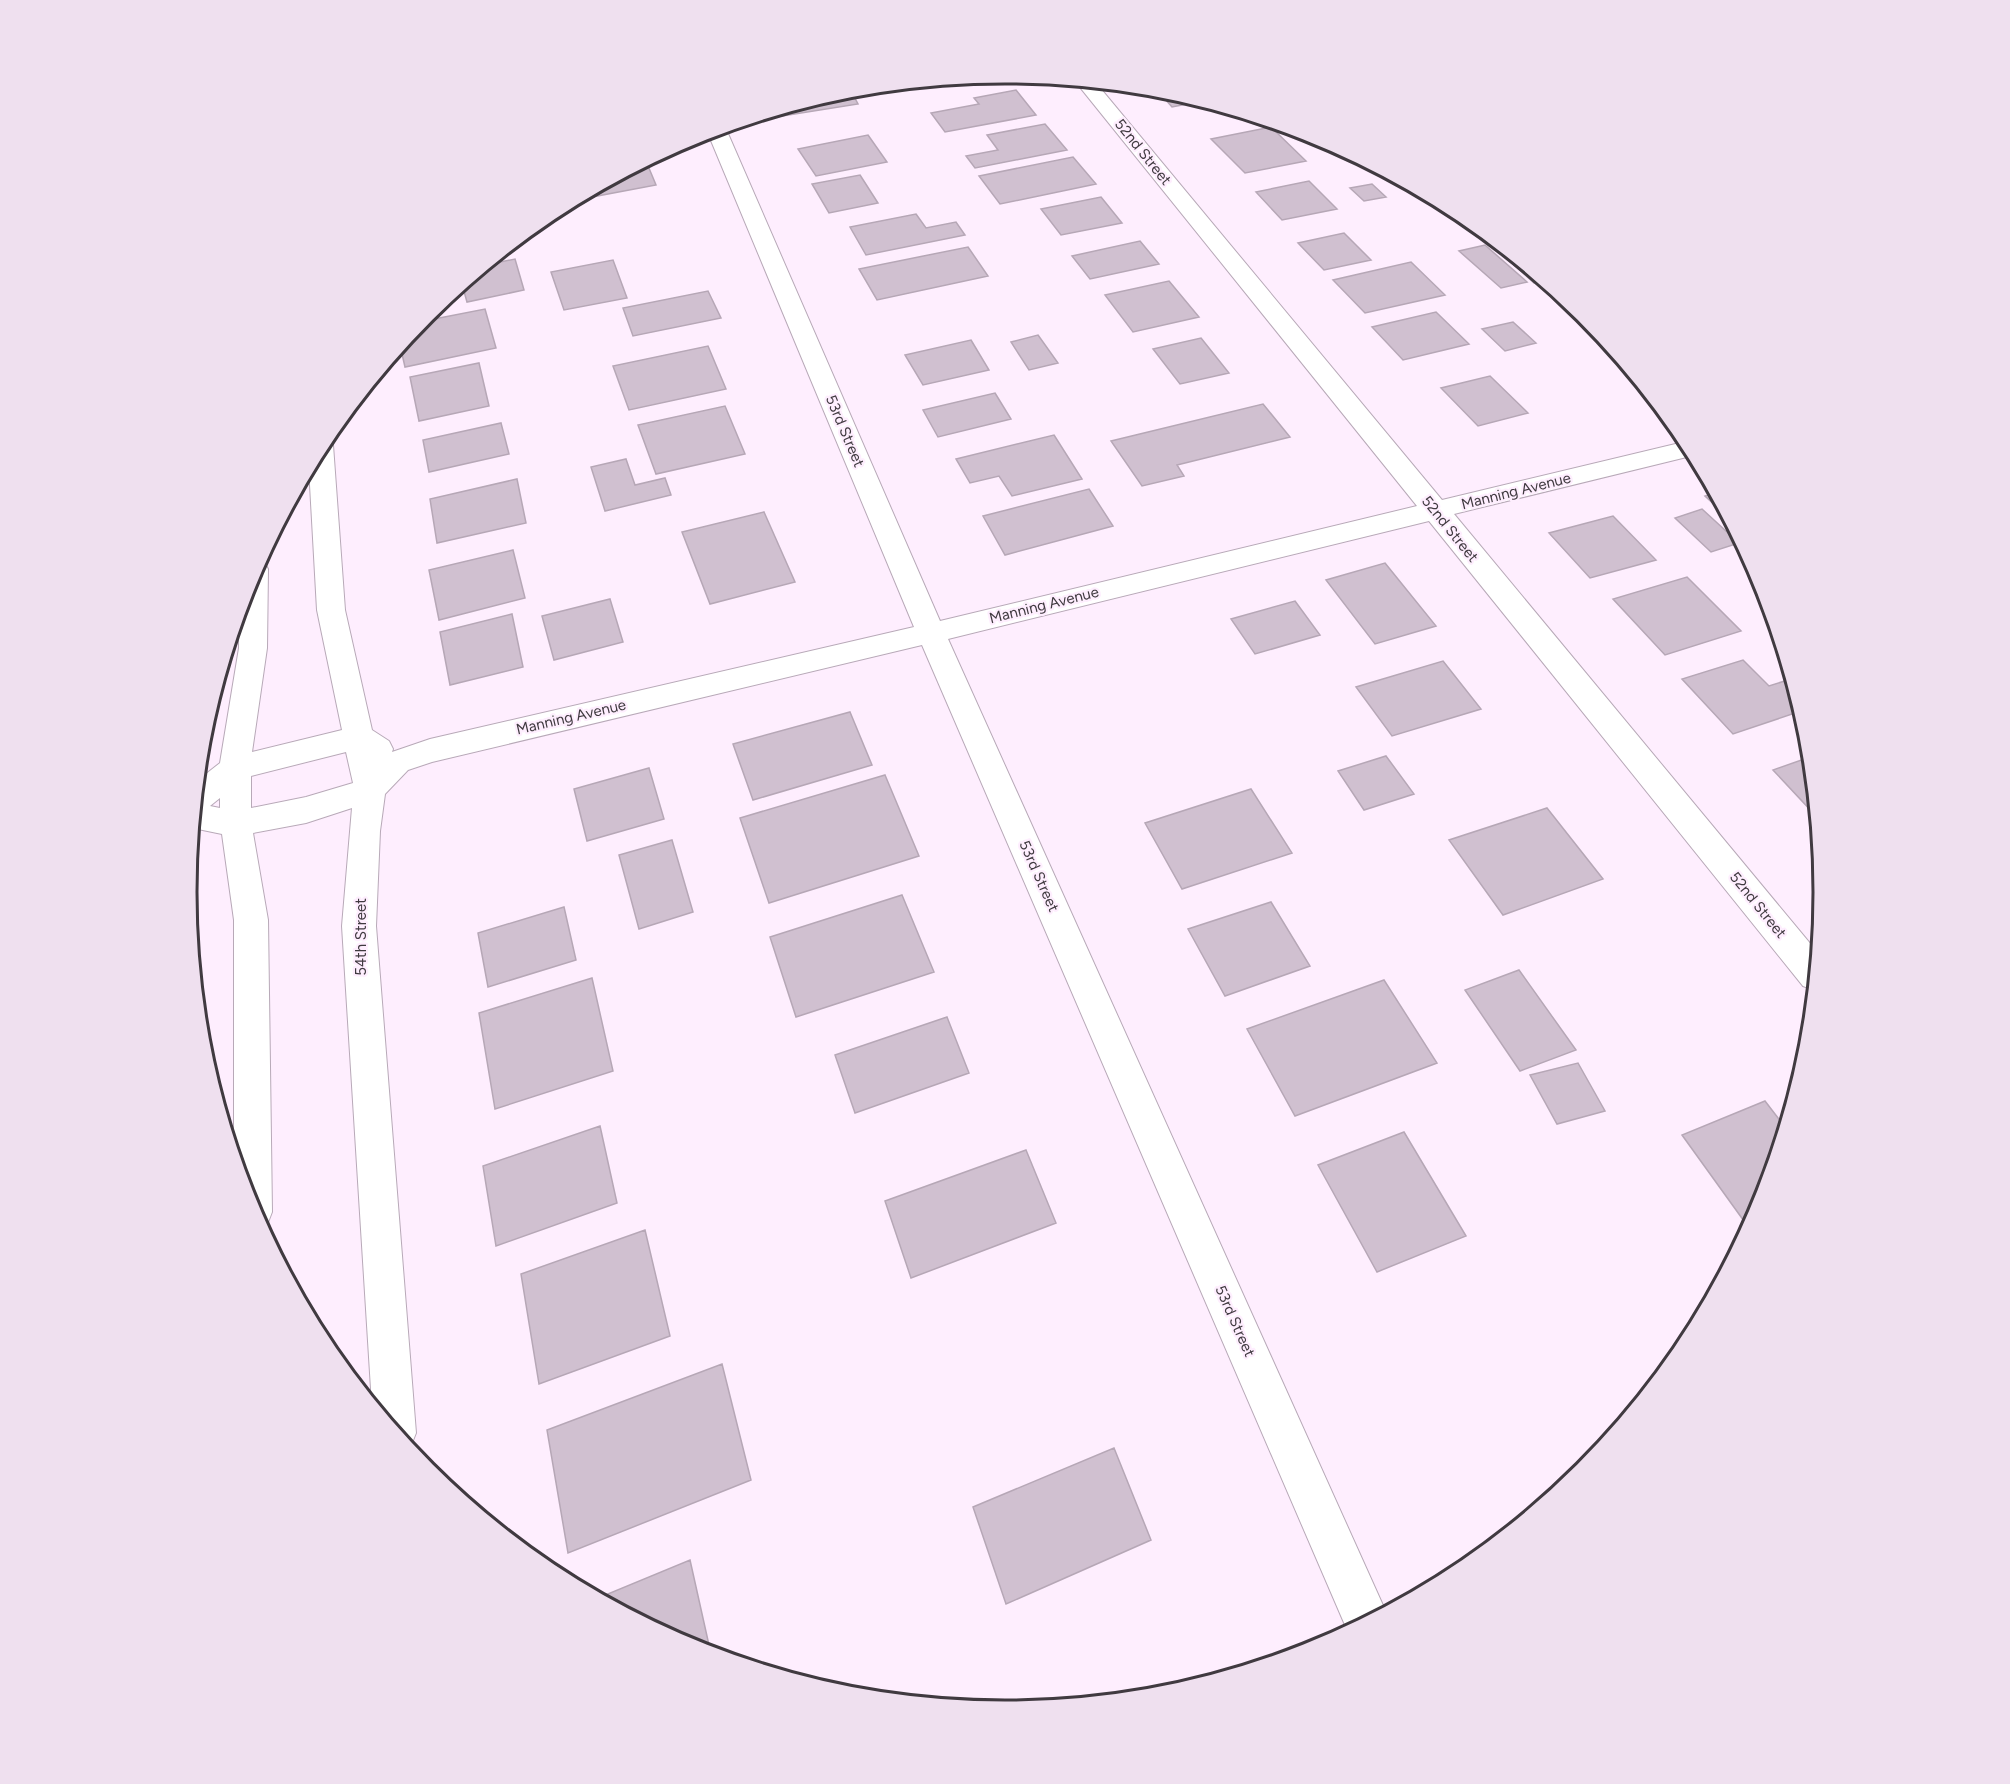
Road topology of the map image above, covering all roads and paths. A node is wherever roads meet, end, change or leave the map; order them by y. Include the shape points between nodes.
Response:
1 (1093, 89) edge
2 (719, 137) edge
3 (1682, 450) edge
4 (321, 462) edge
5 (1435, 510) junction
6 (254, 597) edge
7 (931, 633) junction
8 (359, 737) junction
9 (397, 762) junction
10 (235, 768) junction
11 (370, 790) junction
12 (203, 794) edge
13 (201, 817) edge
14 (236, 824) junction
15 (1809, 967) edge
16 (253, 1185) edge
17 (394, 1420) edge
18 (1364, 1616) edge

1 - 5 street, 52nd Street
2 - 7 street, 53rd Street
3 - 5 street, Manning Avenue
4 - 8 street, 54th Street via 331,610
5 - 7 street, Manning Avenue
5 - 15 street, 52nd Street
6 - 10 street via 253,648
7 - 9 street, Manning Avenue
7 - 18 street, 53rd Street
8 - 9 street
8 - 10 street
8 - 11 street, 54th Street
9 - 11 street, Manning Avenue
10 - 12 street
10 - 14 street
11 - 14 street, Manning Avenue via 306,810
11 - 17 street, 54th Street via 359,926
13 - 14 street, Manning Avenue
14 - 16 street via 251,920

